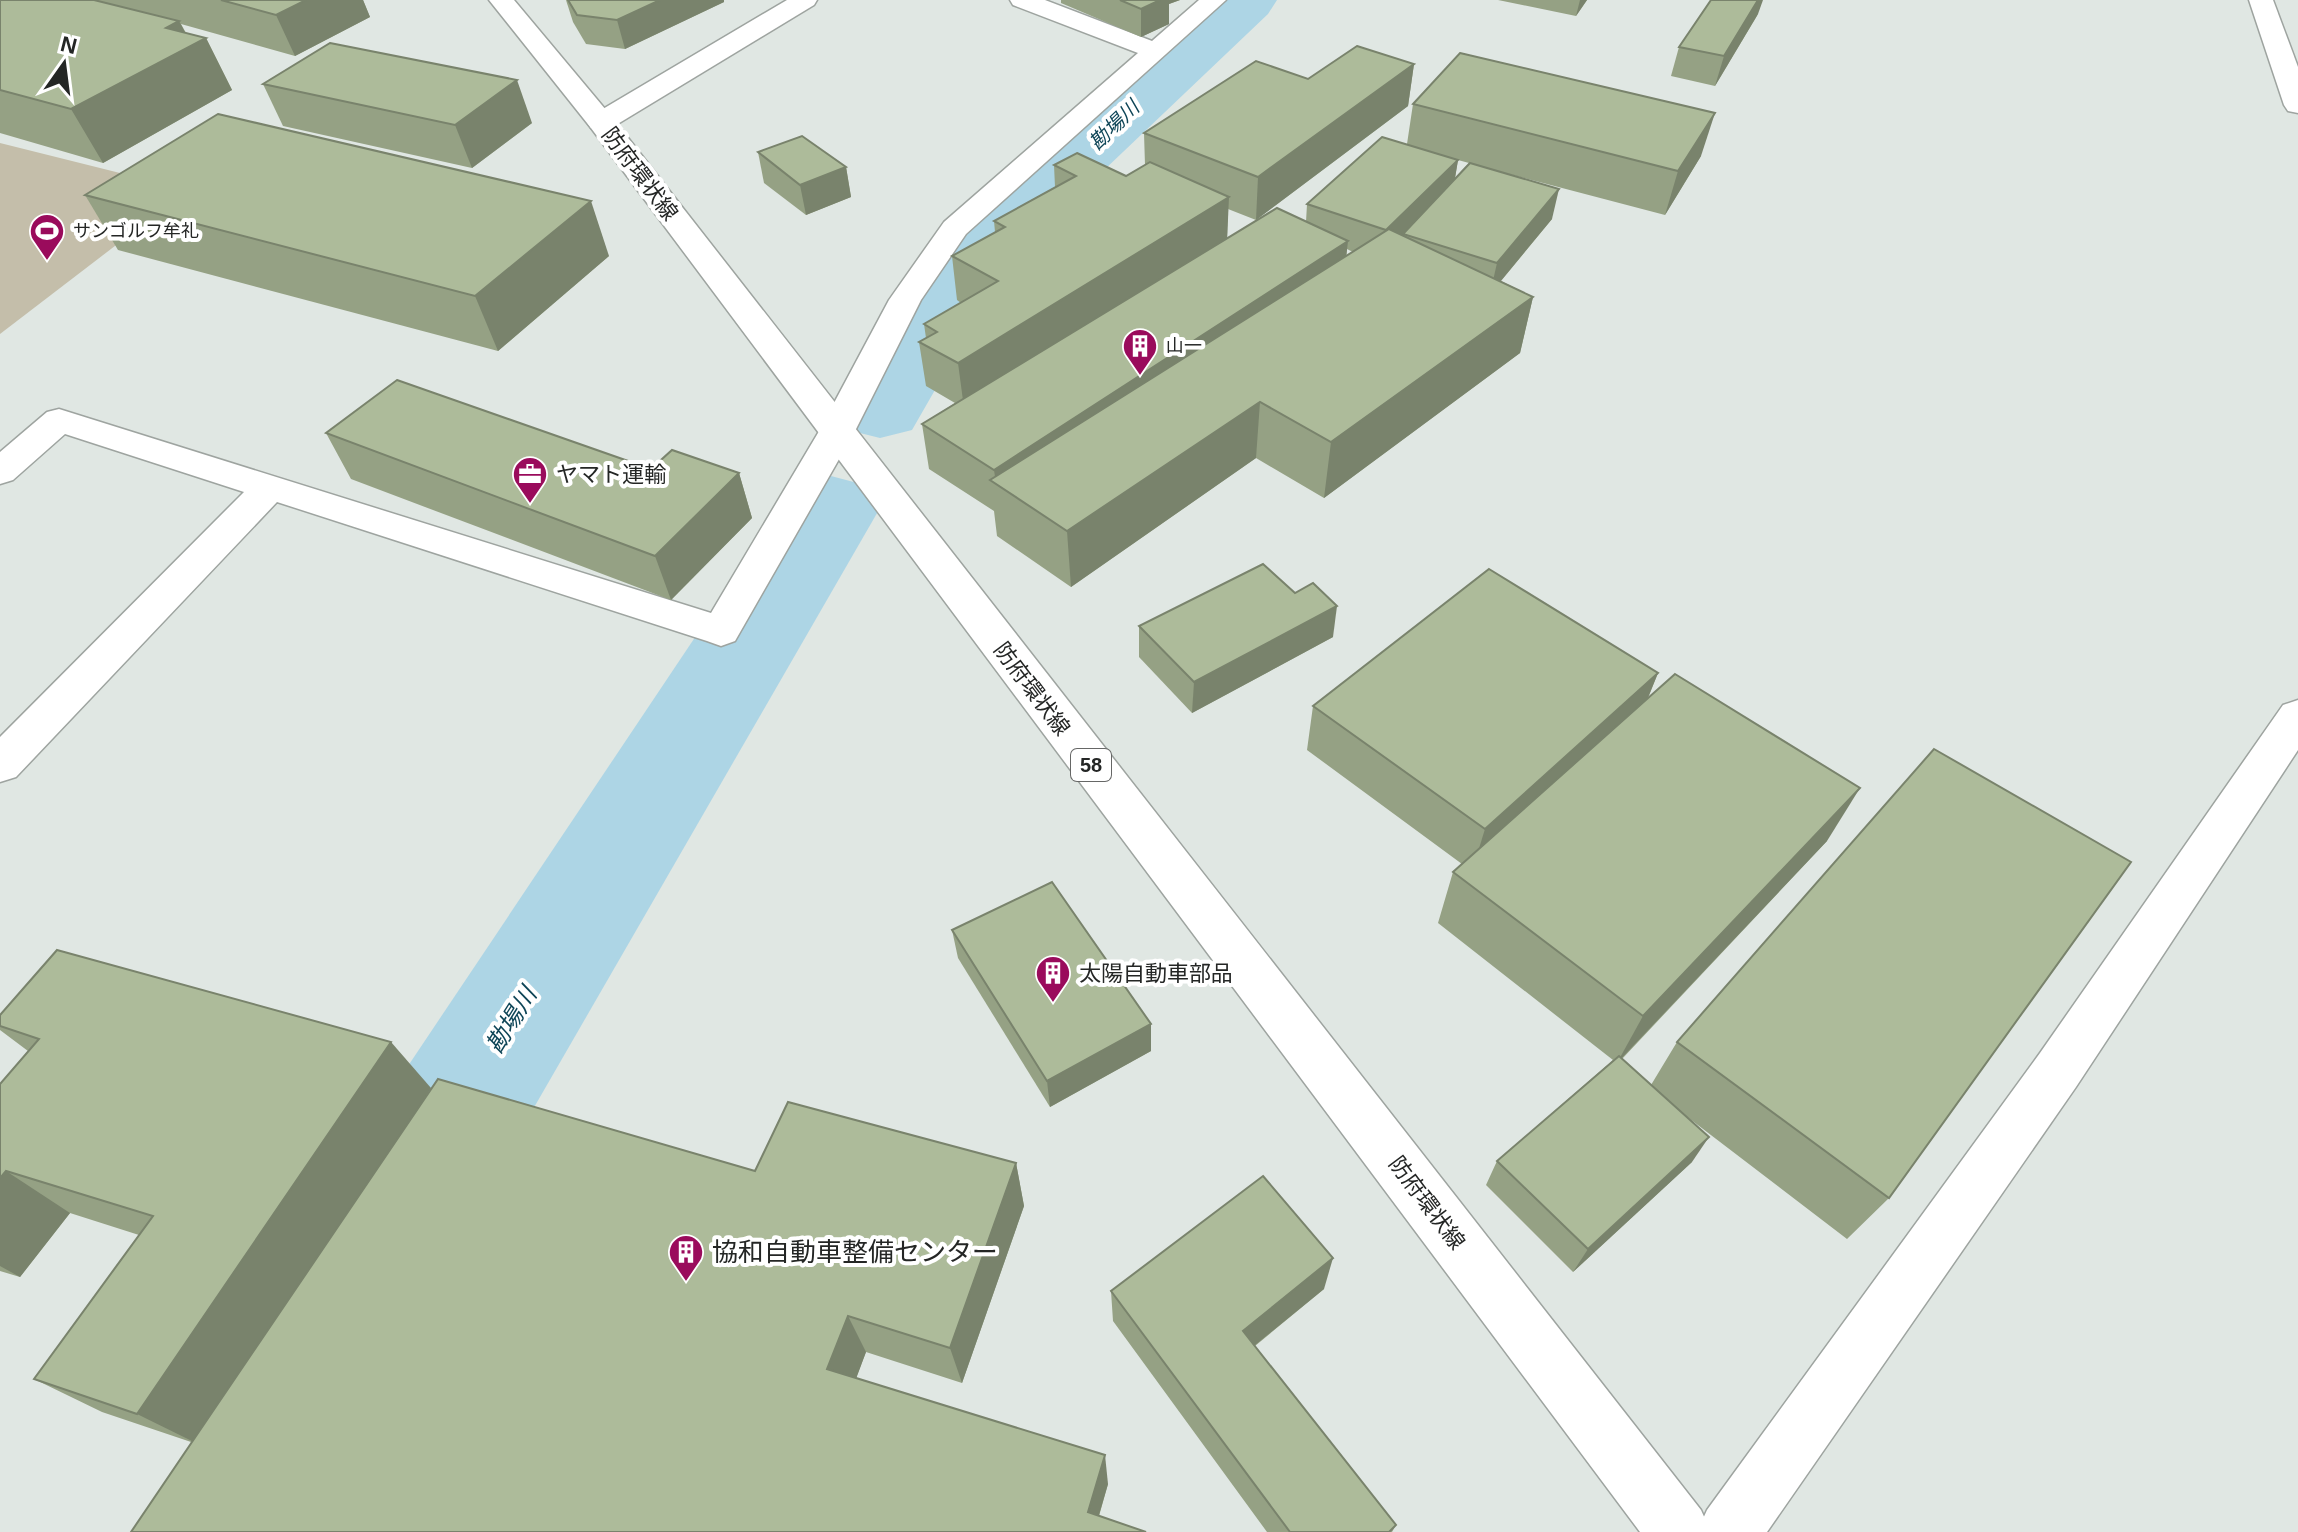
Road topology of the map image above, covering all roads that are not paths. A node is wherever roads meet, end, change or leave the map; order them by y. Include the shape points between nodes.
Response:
1 (501, 0) edge
2 (805, 0) edge
3 (1022, 0) edge
4 (1214, 0) edge
5 (2261, 0) edge
6 (1156, 51) junction
7 (2298, 105) edge
8 (601, 122) junction
9 (836, 433) junction
10 (0, 472) edge
11 (269, 488) junction
12 (2298, 716) edge
13 (0, 765) edge
14 (1679, 1532) edge
15 (1729, 1532) edge

1 - 8 street, 防府環状線 / 58
2 - 8 street
3 - 6 street
4 - 6 street
5 - 7 street
6 - 9 street via 955,228 905,300
8 - 9 street, 防府環状線 / 58
9 - 11 street via 721,631
9 - 14 street, 防府環状線 / 58
10 - 11 street via 59,420
11 - 13 street
12 - 15 street via 2058,1070

